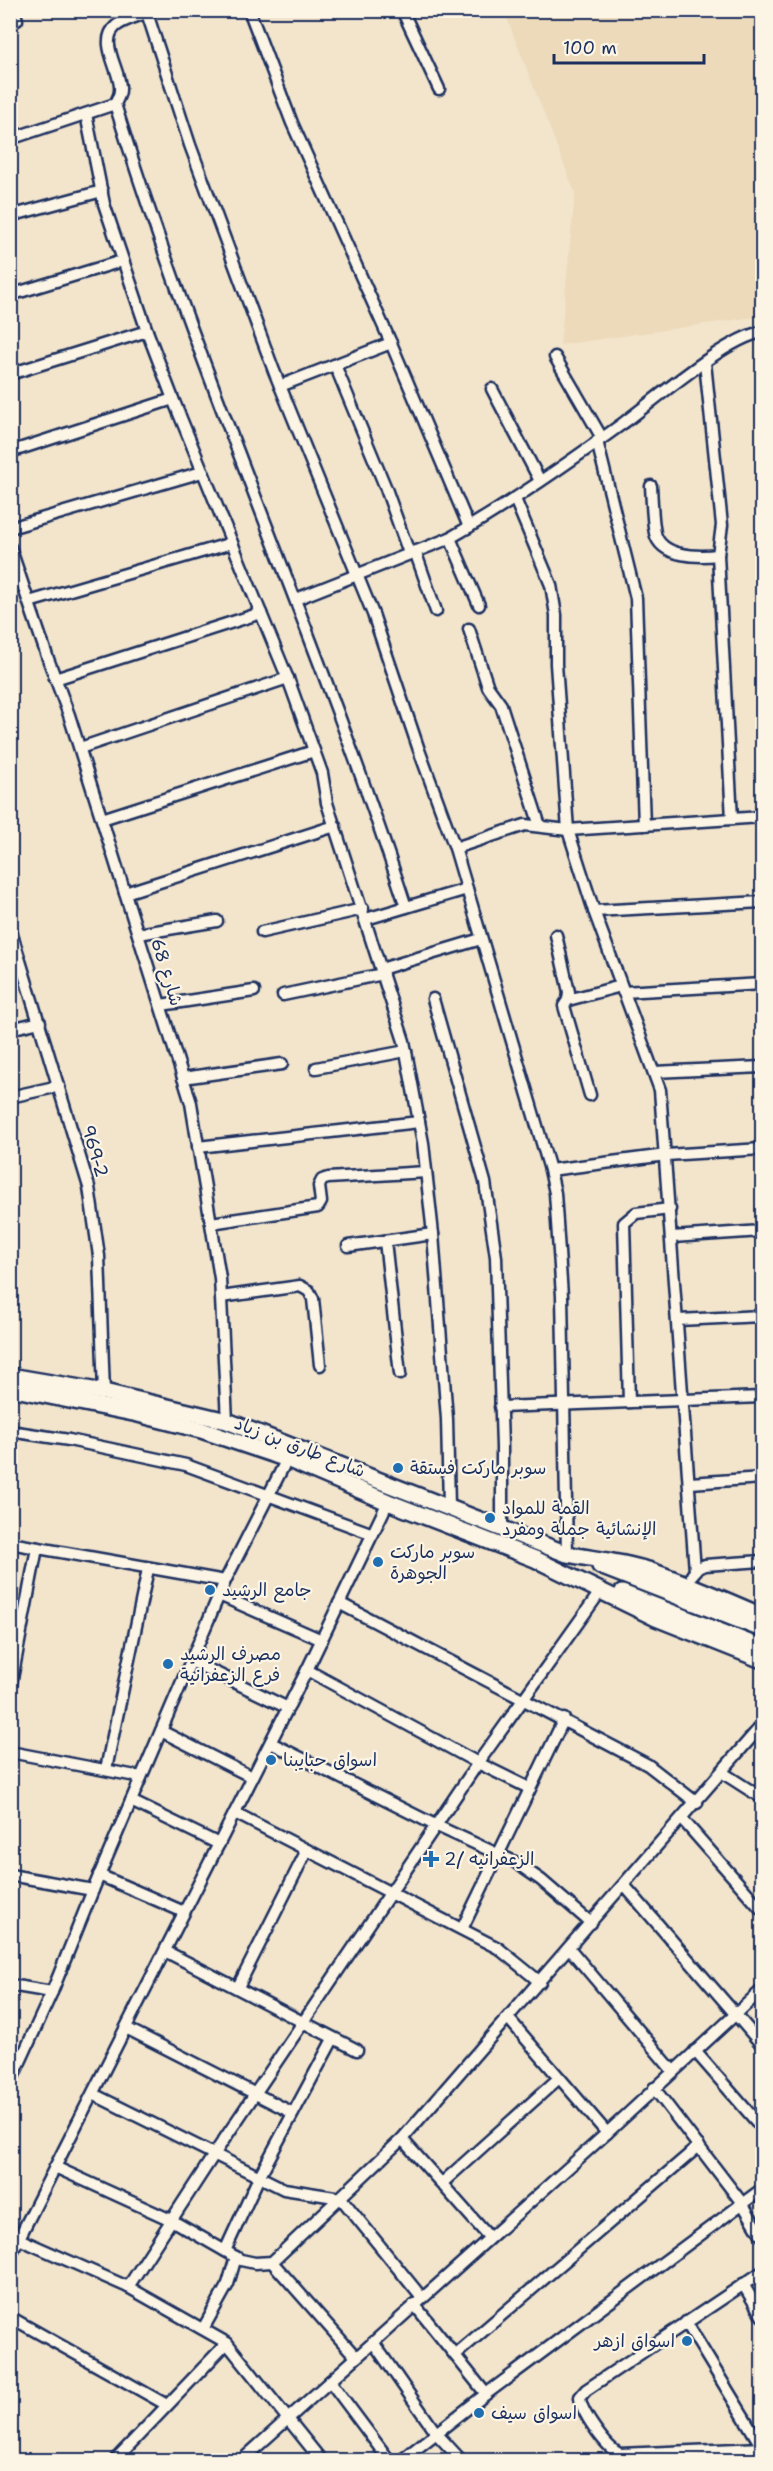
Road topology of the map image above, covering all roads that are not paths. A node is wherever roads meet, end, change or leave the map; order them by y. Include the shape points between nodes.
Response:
1 (249, 10) edge
2 (402, 10) edge
3 (149, 12) edge
4 (439, 89) dead end
5 (115, 104) junction
6 (86, 114) junction
7 (10, 139) edge
8 (102, 191) junction
9 (10, 216) edge
10 (122, 261) junction
11 (10, 295) edge
12 (147, 331) junction
13 (762, 332) edge
14 (391, 343) junction
15 (555, 357) dead end
16 (705, 363) junction
17 (335, 365) junction
18 (10, 374) edge
19 (280, 386) junction
20 (492, 389) dead end
21 (173, 399) junction
22 (599, 440) junction
23 (10, 452) edge
24 (202, 472) junction
25 (540, 481) junction
26 (651, 486) dead end
27 (515, 498) junction
28 (469, 527) junction
29 (10, 528) edge
30 (450, 538) junction
31 (232, 543) junction
32 (10, 547) edge
33 (412, 552) junction
34 (718, 555) junction
35 (357, 574) junction
36 (296, 599) junction
37 (29, 602) junction
38 (479, 605) dead end
39 (436, 612) dead end
40 (261, 613) junction
41 (469, 629) dead end
42 (288, 678) junction
43 (55, 679) junction
44 (80, 748) junction
45 (314, 751) junction
46 (762, 817) edge
47 (102, 819) junction
48 (732, 819) junction
49 (644, 825) junction
50 (334, 826) junction
51 (540, 826) junction
52 (568, 830) junction
53 (455, 849) junction
54 (467, 890) junction
55 (125, 893) junction
56 (762, 902) edge
57 (406, 907) junction
58 (594, 911) junction
59 (364, 914) junction
60 (217, 921) dead end
61 (10, 928) edge
62 (262, 932) dead end
63 (138, 934) junction
64 (556, 935) dead end
65 (481, 939) junction
66 (382, 972) junction
67 (762, 984) edge
68 (622, 989) junction
69 (254, 991) dead end
70 (283, 995) dead end
71 (433, 999) dead end
72 (568, 1000) junction
73 (160, 1005) junction
74 (40, 1022) junction
75 (10, 1029) edge
76 (406, 1051) junction
77 (282, 1064) dead end
78 (762, 1067) edge
79 (316, 1068) dead end
80 (654, 1072) junction
81 (183, 1078) junction
82 (59, 1086) junction
83 (590, 1095) dead end
84 (10, 1096) edge
85 (419, 1122) junction
86 (198, 1147) junction
87 (762, 1149) edge
88 (666, 1155) junction
89 (550, 1170) junction
90 (426, 1172) junction
91 (670, 1209) junction
92 (211, 1223) junction
93 (762, 1231) edge
94 (433, 1234) junction
95 (672, 1237) junction
96 (385, 1241) junction
97 (348, 1246) dead end
98 (221, 1298) junction
99 (762, 1316) edge
100 (678, 1320) junction
101 (320, 1365) dead end
102 (400, 1374) dead end
103 (10, 1376) edge
104 (10, 1388) edge
105 (104, 1392) junction
106 (762, 1397) edge
107 (684, 1400) junction
108 (628, 1402) junction
109 (564, 1404) junction
110 (500, 1407) junction
111 (227, 1421) junction
112 (10, 1431) edge
113 (287, 1460) junction
114 (762, 1478) edge
115 (690, 1482) junction
116 (269, 1495) junction
117 (388, 1502) junction
118 (449, 1508) junction
119 (501, 1528) junction
120 (373, 1534) junction
121 (10, 1543) edge
122 (37, 1548) junction
123 (567, 1554) junction
124 (535, 1559) junction
125 (762, 1561) edge
126 (148, 1569) junction
127 (695, 1571) junction
128 (225, 1581) junction
129 (685, 1585) junction
130 (600, 1592) junction
131 (219, 1595) junction
132 (339, 1603) junction
133 (762, 1616) edge
134 (762, 1629) edge
135 (321, 1640) junction
136 (762, 1648) edge
137 (762, 1660) edge
138 (191, 1661) junction
139 (307, 1670) junction
140 (10, 1689) edge
141 (526, 1699) junction
142 (288, 1708) junction
143 (564, 1719) junction
144 (762, 1725) edge
145 (161, 1731) junction
146 (271, 1743) junction
147 (10, 1752) edge
148 (478, 1763) junction
149 (106, 1769) junction
150 (723, 1773) junction
151 (141, 1777) junction
152 (252, 1777) junction
153 (529, 1788) junction
154 (762, 1798) edge
155 (131, 1801) junction
156 (697, 1803) junction
157 (235, 1813) junction
158 (682, 1819) junction
159 (437, 1826) junction
160 (219, 1844) junction
161 (307, 1850) junction
162 (497, 1855) junction
163 (10, 1875) edge
164 (99, 1875) junction
165 (624, 1885) junction
166 (93, 1890) junction
167 (392, 1893) junction
168 (762, 1910) edge
169 (184, 1912) junction
170 (591, 1923) junction
171 (462, 1929) junction
172 (569, 1948) junction
173 (165, 1951) junction
174 (540, 1982) junction
175 (10, 1985) edge
176 (238, 1987) junction
177 (762, 1990) edge
178 (52, 1992) junction
179 (736, 2014) junction
180 (508, 2018) junction
181 (304, 2022) junction
182 (126, 2028) junction
183 (333, 2039) junction
184 (762, 2045) edge
185 (357, 2050) dead end
186 (695, 2051) junction
187 (13, 2071) edge
188 (673, 2071) junction
189 (559, 2078) junction
190 (10, 2084) edge
191 (654, 2088) junction
192 (93, 2094) junction
193 (256, 2094) junction
194 (293, 2113) junction
195 (762, 2128) edge
196 (607, 2133) junction
197 (402, 2139) junction
198 (699, 2146) junction
199 (214, 2153) junction
200 (56, 2167) junction
201 (259, 2177) junction
202 (441, 2184) junction
203 (762, 2189) edge
204 (341, 2198) junction
205 (742, 2203) junction
206 (171, 2220) junction
207 (762, 2236) edge
208 (489, 2237) junction
209 (19, 2239) junction
210 (225, 2251) junction
211 (10, 2256) edge
212 (236, 2257) junction
213 (272, 2262) junction
214 (762, 2272) edge
215 (743, 2284) junction
216 (128, 2287) junction
217 (418, 2301) junction
218 (762, 2316) edge
219 (10, 2318) edge
220 (686, 2322) junction
221 (203, 2329) junction
222 (373, 2342) junction
223 (226, 2343) junction
224 (455, 2355) junction
225 (356, 2357) junction
226 (330, 2381) junction
227 (486, 2394) junction
228 (168, 2405) junction
229 (287, 2420) junction
230 (436, 2433) junction
231 (762, 2447) edge
232 (745, 2449) junction
233 (667, 2457) edge
234 (246, 2459) edge
235 (115, 2460) edge
236 (321, 2460) edge
237 (389, 2460) edge
238 (402, 2460) edge
239 (461, 2460) edge
240 (750, 2460) edge

1 - 14 street via 292,123
2 - 4 street
3 - 5 street via 123,22 109,39 121,89
3 - 19 street via 190,145
5 - 6 street
5 - 36 street via 192,334
6 - 7 street
6 - 8 street
8 - 9 street
8 - 10 street
10 - 11 street
10 - 12 street
12 - 18 street
12 - 21 street
13 - 16 street via 727,346
14 - 17 street
14 - 28 street
15 - 22 street
16 - 22 street
16 - 34 street via 722,525
17 - 19 street
17 - 33 street
19 - 35 street
20 - 25 street
21 - 23 street
21 - 24 street
22 - 25 street
22 - 49 street via 636,598
24 - 29 street
24 - 31 street
25 - 27 street
26 - 34 street via 656,536 664,545 676,553
27 - 28 street
27 - 52 street via 551,585 556,615
28 - 30 street
30 - 33 street
30 - 38 street
31 - 37 street
31 - 40 street
32 - 37 street, شارع 68
33 - 35 street
33 - 39 street
34 - 48 street
35 - 36 street
35 - 53 street
36 - 57 street via 347,732
37 - 43 street, شارع 68
40 - 42 street
40 - 43 street
41 - 51 street via 488,687 501,705
42 - 44 street
42 - 45 street
43 - 44 street, شارع 68
44 - 47 street, شارع 68
45 - 47 street
45 - 50 street
46 - 48 street
47 - 55 street, شارع 68
48 - 49 street
49 - 52 street
50 - 55 street
50 - 59 street
51 - 52 street
51 - 53 street via 525,825
52 - 58 street
53 - 54 street
54 - 57 street
54 - 65 street
55 - 63 street, شارع 68
56 - 58 street
57 - 59 street
58 - 68 street
59 - 62 street
59 - 66 street
60 - 63 street
61 - 74 street, 969-2
63 - 73 street, شارع 68
64 - 72 street
65 - 66 street
65 - 89 street
66 - 70 street
66 - 76 street
67 - 68 street
68 - 72 street
68 - 80 street
69 - 73 street
71 - 110 street via 485,1182 495,1257
72 - 83 street via 564,1006
73 - 81 street, شارع 68
74 - 75 street
74 - 82 street, 969-2
76 - 79 street
76 - 85 street
77 - 81 street
78 - 80 street
80 - 88 street via 660,1090
81 - 86 street, شارع 68
82 - 84 street
82 - 105 street, 969-2 via 90,1199 99,1256
85 - 86 street
85 - 90 street
86 - 92 street, شارع 68
87 - 88 street
88 - 89 street
88 - 91 street
89 - 109 street via 562,1296
90 - 92 street via 328,1178 319,1186 318,1207
90 - 94 street
91 - 95 street
91 - 108 street via 636,1213 624,1223
92 - 98 street, شارع 68
93 - 95 street
94 - 96 street
94 - 118 street via 447,1419
95 - 100 street
96 - 97 street
96 - 102 street
98 - 101 street via 300,1286 309,1291
98 - 111 street, شارع 68
99 - 100 street
100 - 107 street
103 - 105 main road, شارع طارق بن زياد
104 - 113 main road, شارع طارق بن زياد via 148,1416
105 - 111 main road, شارع طارق بن زياد
106 - 107 street
107 - 108 street
107 - 115 street
108 - 109 street
109 - 110 street
109 - 123 street
110 - 119 street
111 - 118 main road, شارع طارق بن زياد
112 - 116 street via 186,1465
113 - 116 street
113 - 117 main road, شارع طارق بن زياد
114 - 115 street
115 - 127 street
116 - 120 street
116 - 128 street
117 - 120 street
117 - 124 main road, شارع طارق بن زياد
118 - 119 main road, شارع طارق بن زياد
119 - 123 main road, شارع طارق بن زياد
120 - 132 street
121 - 122 street
122 - 126 street
122 - 140 street
123 - 129 main road, شارع طارق بن زياد via 623,1563
123 - 134 main road
124 - 130 main road, شارع طارق بن زياد
124 - 136 main road
125 - 127 street via 708,1564
126 - 128 street
126 - 149 street
127 - 129 street
128 - 131 street
129 - 133 main road, شارع طارق بن زياد
130 - 137 main road, شارع طارق بن زياد via 680,1629
130 - 141 street
131 - 135 street
131 - 138 street
132 - 135 street
132 - 141 street
135 - 139 street
138 - 142 street
138 - 145 street
139 - 142 street
139 - 148 street
141 - 143 street
141 - 148 street
142 - 146 street
143 - 153 street
143 - 156 street via 648,1765
144 - 150 street
145 - 151 street
145 - 152 street
146 - 152 street
146 - 159 street
147 - 149 street
148 - 153 street
148 - 159 street
149 - 151 street
150 - 154 street
150 - 156 street
151 - 155 street
152 - 157 street
153 - 162 street
155 - 160 street
155 - 164 street
156 - 158 street
157 - 160 street
157 - 161 street
158 - 165 street
158 - 168 street
159 - 162 street
159 - 167 street
160 - 169 street
161 - 167 street
161 - 176 street
162 - 170 street via 541,1880
162 - 171 street
163 - 166 street
164 - 166 street
164 - 169 street
165 - 170 street
165 - 179 street
166 - 178 street
167 - 171 street
167 - 181 street
169 - 173 street
170 - 172 street
171 - 174 street via 498,1948
172 - 174 street
172 - 188 street
173 - 176 street
173 - 182 street
174 - 180 street
175 - 178 street
176 - 181 street
177 - 179 street
178 - 187 street
179 - 184 street
179 - 186 street
180 - 189 street
180 - 197 street
181 - 183 street
181 - 193 street
182 - 192 street
182 - 193 street
183 - 185 street
183 - 194 street
186 - 188 street
186 - 195 street
187 - 190 street
188 - 191 street
189 - 196 street
189 - 202 street
191 - 196 street
191 - 198 street
192 - 199 street
192 - 200 street
193 - 194 street
193 - 199 street
194 - 201 street
196 - 208 street
197 - 202 street
197 - 204 street
198 - 205 street
198 - 224 street
199 - 201 street
199 - 206 street
200 - 206 street
200 - 209 street
201 - 204 street via 284,2189
201 - 210 street
202 - 208 street
203 - 205 street
204 - 213 street
204 - 217 street
205 - 207 street
205 - 227 street
206 - 210 street
206 - 216 street
208 - 217 street
209 - 211 street
209 - 216 street
210 - 212 street
212 - 213 street via 255,2263
212 - 221 street via 228,2284
213 - 225 street
214 - 215 street
215 - 218 street
215 - 220 street
216 - 221 street
217 - 222 street
217 - 224 street
219 - 228 street
220 - 231 street
220 - 233 street via 580,2397 582,2406 614,2452
221 - 223 street
222 - 225 street
222 - 230 street
223 - 228 street
223 - 229 street
224 - 227 street
225 - 226 street
226 - 229 street
226 - 237 street
227 - 230 street
228 - 235 street
229 - 234 street
229 - 236 street
230 - 238 street
230 - 239 street
231 - 232 street
232 - 233 street
232 - 240 street

